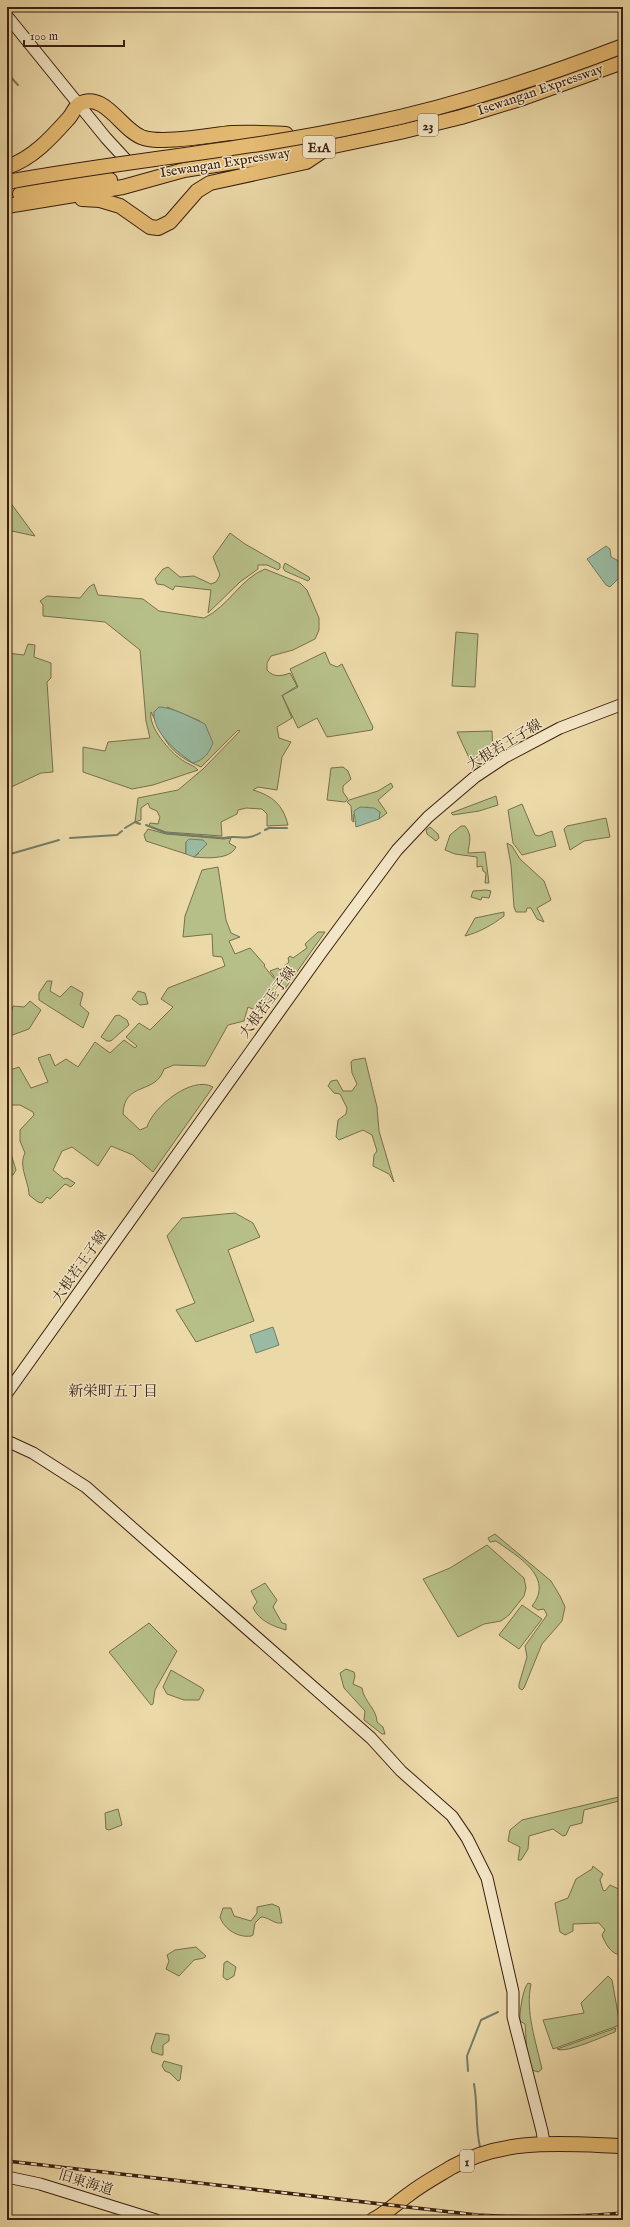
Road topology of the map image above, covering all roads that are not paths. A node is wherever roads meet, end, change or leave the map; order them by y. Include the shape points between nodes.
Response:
1 (7, 16) edge
2 (623, 43) edge
3 (623, 46) edge
4 (623, 61) edge
5 (79, 104) junction
6 (286, 134) junction
7 (329, 147) junction
8 (129, 163) dead end
9 (7, 167) edge
10 (7, 181) edge
11 (8, 205) edge
12 (622, 705) edge
13 (7, 1393) edge
14 (7, 1440) edge
15 (544, 2143) junction
16 (623, 2146) edge
17 (7, 2177) edge
18 (376, 2219) edge
19 (156, 2220) edge

1 - 5 street
2 - 6 highway, 23 via 533,77 439,105 316,132
3 - 10 highway, Isewangan Expressway / E1A, bridge via 514,85 368,124
4 - 7 highway, 23 via 461,117
4 - 11 highway, Isewangan Expressway / E1A via 525,96 374,136
5 - 6 highway via 97,101 105,105 130,132 145,139 175,139 233,133
5 - 8 street
5 - 9 highway via 41,146 27,158
6 - 10 highway, 23, bridge
7 - 11 highway, 23 via 184,170 123,187
7 - 11 highway via 306,162 210,182 197,190 170,222 158,228 150,228 120,206 100,200
12 - 13 street, 大根若王子線 via 553,731 505,757 475,777 428,817 397,850
14 - 15 street via 33,1453 86,1487 371,1738 401,1771 452,1816 467,1838 487,1878 513,1992 512,2017
15 - 16 highway, 1
15 - 18 highway, 1 via 488,2152 454,2166 410,2193
17 - 19 street, 旧東海道 via 40,2184

